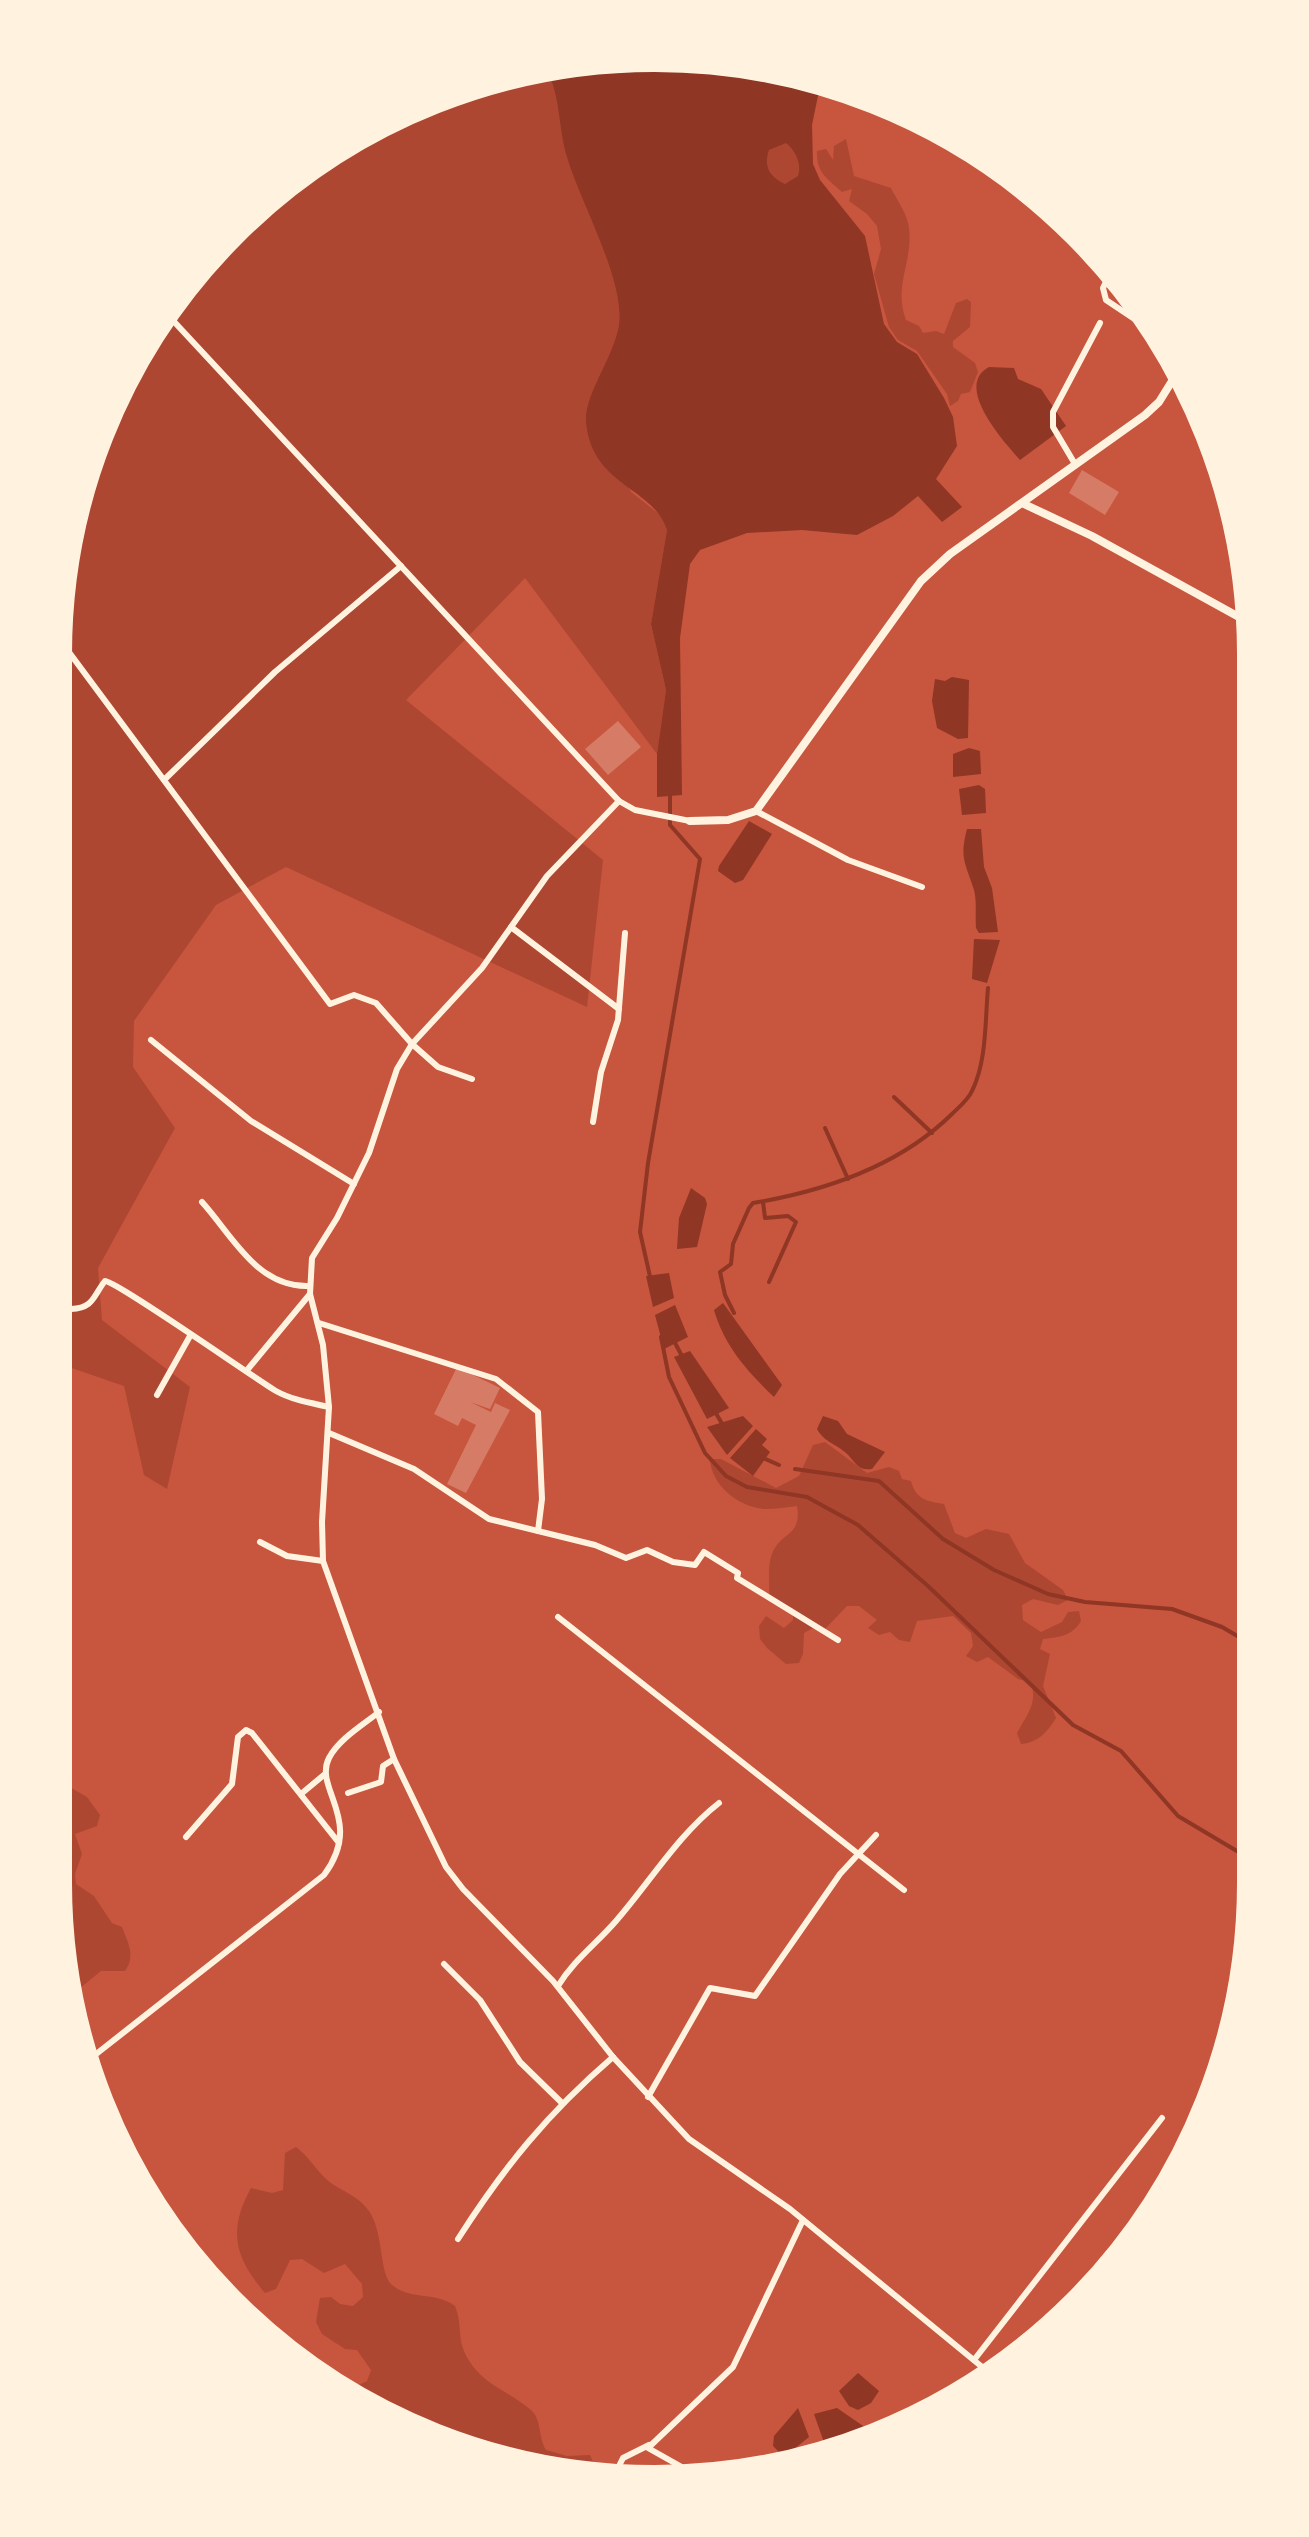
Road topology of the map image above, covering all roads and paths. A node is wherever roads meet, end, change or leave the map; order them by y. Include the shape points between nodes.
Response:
1 (1105, 283) edge
2 (1130, 316) edge
3 (175, 322) edge
4 (1100, 323) dead end
5 (1172, 382) edge
6 (1075, 464) junction
7 (1024, 504) junction
8 (401, 566) junction
9 (1238, 616) edge
10 (70, 654) edge
11 (164, 780) junction
12 (619, 801) junction
13 (756, 811) junction
14 (690, 821) joint
15 (922, 887) dead end
16 (511, 927) junction
17 (625, 933) dead end
18 (620, 1009) junction
19 (151, 1040) dead end
20 (412, 1044) junction
21 (472, 1079) dead end
22 (593, 1122) dead end
23 (354, 1184) junction
24 (202, 1202) dead end
25 (309, 1290) junction
26 (71, 1309) dead end
27 (319, 1323) junction
28 (190, 1336) junction
29 (248, 1369) junction
30 (157, 1395) dead end
31 (329, 1407) junction
32 (329, 1433) junction
33 (538, 1531) junction
34 (260, 1542) dead end
35 (323, 1561) junction
36 (558, 1617) dead end
37 (838, 1640) dead end
38 (379, 1712) junction
39 (394, 1759) junction
40 (325, 1774) junction
41 (348, 1793) dead end
42 (301, 1794) junction
43 (719, 1803) dead end
44 (876, 1835) dead end
45 (186, 1837) dead end
46 (340, 1843) junction
47 (859, 1856) junction
48 (904, 1890) dead end
49 (444, 1964) dead end
50 (558, 1986) junction
51 (96, 2054) edge
52 (613, 2057) junction
53 (648, 2097) junction
54 (561, 2102) junction
55 (1162, 2118) dead end
56 (803, 2220) junction
57 (458, 2239) dead end
58 (974, 2360) junction
59 (981, 2366) edge
60 (651, 2444) junction
61 (619, 2466) edge
62 (679, 2466) edge

1 - 2 street via 1106,300
3 - 8 street
4 - 6 street via 1053,412 1053,427
5 - 6 street via 1145,415
6 - 7 street
7 - 9 street
7 - 13 street via 950,554 921,581
8 - 11 street via 275,672
8 - 12 street
10 - 11 street
11 - 20 street via 330,1004 354,995 376,1003
12 - 14 street
12 - 16 street via 547,876
13 - 14 street via 728,820
13 - 15 street via 848,860
16 - 18 street
16 - 20 street via 482,968
17 - 18 street
18 - 22 street
19 - 23 street via 251,1121
20 - 21 street via 438,1067
20 - 23 street via 397,1069 385,1113
23 - 25 street via 312,1258
24 - 25 street via 244,1257 286,1283
25 - 27 street
25 - 29 street
26 - 28 street via 93,1303 105,1281 112,1281
27 - 31 street
27 - 33 street via 496,1379 538,1412
28 - 29 street
28 - 30 street
29 - 31 street via 293,1399
31 - 32 street
32 - 33 street via 414,1469 489,1519
32 - 35 street
33 - 37 street via 626,1558 647,1550 695,1565 704,1552
34 - 35 street via 287,1556
35 - 38 street
36 - 47 street
38 - 39 street
38 - 40 street via 336,1747
39 - 41 street via 383,1766 381,1782
39 - 50 street via 446,1867
40 - 42 street
40 - 46 street via 338,1806
42 - 45 street via 246,1730 238,1737 232,1784
42 - 46 street
43 - 50 street via 574,1961
44 - 47 street
46 - 51 street via 324,1875
47 - 48 street
47 - 53 street via 840,1874 755,1996 710,1988
49 - 54 street via 480,2000 520,2062
50 - 52 street
52 - 53 street
52 - 54 street
53 - 56 street via 689,2139
54 - 57 street via 495,2181
55 - 58 street
56 - 58 street
56 - 60 street via 733,2367
58 - 59 street
60 - 61 street via 623,2458
60 - 62 street via 650,2452

